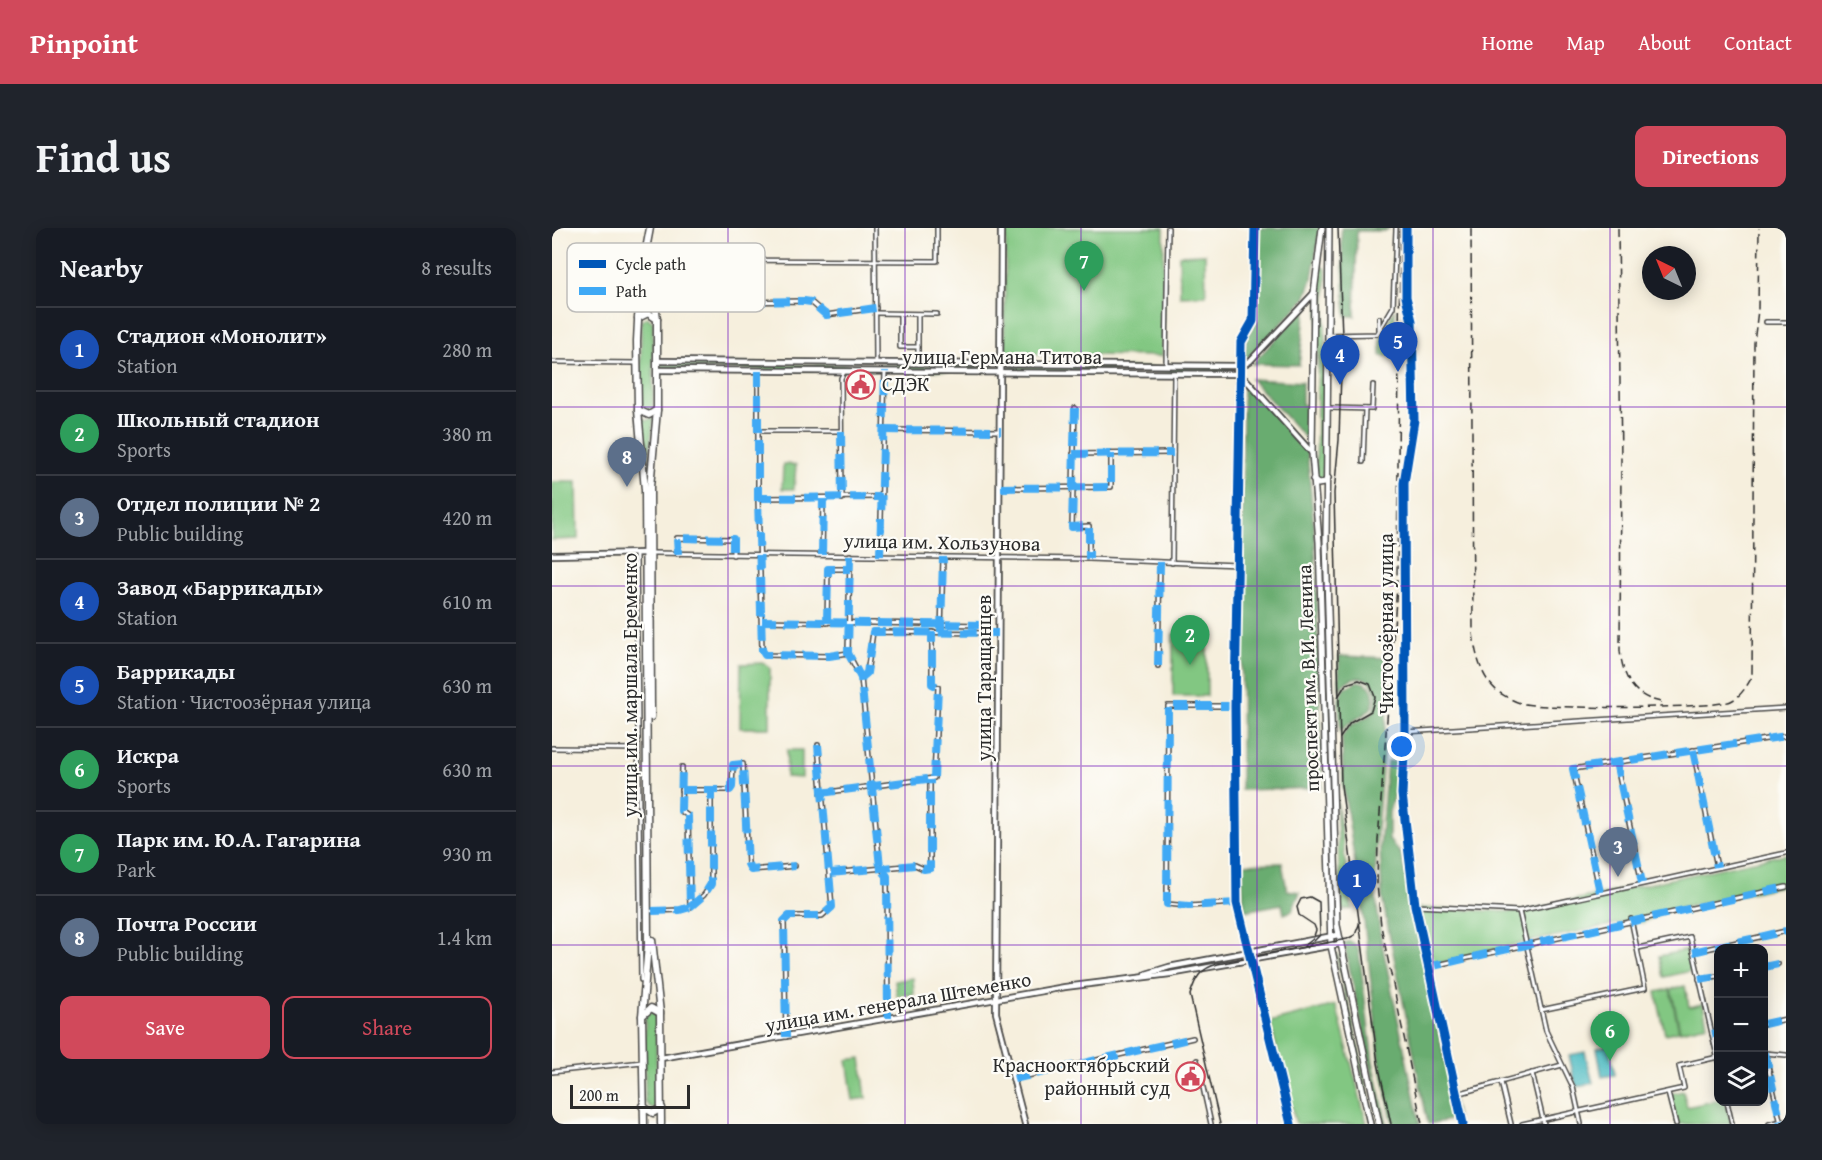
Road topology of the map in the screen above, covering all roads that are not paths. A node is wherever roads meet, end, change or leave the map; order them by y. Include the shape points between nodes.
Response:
1 (650, 228) edge
2 (876, 228) edge
3 (937, 228) edge
4 (1001, 228) edge
5 (1168, 228) edge
6 (1255, 228) edge
7 (1322, 228) edge
8 (1329, 228) edge
9 (1396, 228) edge
10 (1406, 228) edge
11 (648, 243) edge
12 (765, 260) edge
13 (876, 261) junction
14 (1317, 265) junction
15 (1330, 265) junction
16 (1314, 293) junction
17 (765, 302) edge
18 (876, 311) junction
19 (638, 312) edge
20 (656, 312) edge
21 (900, 314) junction
22 (918, 314) junction
23 (937, 314) dead end
24 (638, 318) junction
25 (1379, 318) dead end
26 (657, 319) junction
27 (1766, 322) dead end
28 (1786, 322) edge
29 (1379, 331) junction
30 (1329, 335) junction
31 (918, 347) junction
32 (657, 361) junction
33 (552, 362) edge
34 (638, 363) junction
35 (877, 363) junction
36 (918, 363) junction
37 (999, 364) junction
38 (1166, 365) junction
39 (1241, 366) junction
40 (657, 370) junction
41 (758, 371) junction
42 (845, 371) junction
43 (878, 371) junction
44 (885, 371) junction
45 (999, 372) junction
46 (1174, 373) junction
47 (1241, 374) junction
48 (1373, 385) dead end
49 (1075, 408) dead end
50 (1329, 408) junction
51 (1365, 409) junction
52 (638, 410) junction
53 (657, 410) junction
54 (884, 430) junction
55 (759, 431) junction
56 (841, 431) junction
57 (1001, 431) junction
58 (1173, 453) junction
59 (1312, 453) junction
60 (1073, 454) junction
61 (1111, 454) junction
62 (1363, 462) dead end
63 (1328, 478) junction
64 (1313, 480) junction
65 (1001, 488) junction
66 (1071, 488) junction
67 (882, 497) junction
68 (758, 498) junction
69 (823, 498) junction
70 (842, 499) junction
71 (636, 553) junction
72 (648, 553) junction
73 (678, 554) junction
74 (552, 555) edge
75 (733, 555) junction
76 (761, 555) junction
77 (822, 555) junction
78 (850, 555) junction
79 (880, 556) junction
80 (943, 557) junction
81 (1000, 558) junction
82 (1089, 559) junction
83 (1161, 562) junction
84 (1172, 563) junction
85 (1238, 565) junction
86 (850, 569) junction
87 (762, 621) junction
88 (827, 622) junction
89 (849, 623) junction
90 (941, 625) junction
91 (932, 632) junction
92 (941, 632) junction
93 (983, 632) junction
94 (998, 633) junction
95 (849, 652) junction
96 (1158, 666) dead end
97 (861, 678) junction
98 (646, 698) junction
99 (637, 699) junction
100 (1235, 706) junction
101 (1786, 708) edge
102 (1405, 732) junction
103 (1786, 736) edge
104 (647, 744) junction
105 (818, 745) dead end
106 (638, 747) junction
107 (552, 748) edge
108 (1693, 750) junction
109 (1616, 762) junction
110 (682, 767) dead end
111 (932, 779) junction
112 (872, 788) junction
113 (681, 790) junction
114 (711, 790) junction
115 (822, 794) junction
116 (1786, 853) edge
117 (795, 866) dead end
118 (880, 867) junction
119 (1717, 867) junction
120 (831, 873) junction
121 (1642, 883) junction
122 (1786, 887) edge
123 (1600, 892) junction
124 (1236, 903) junction
125 (1415, 906) junction
126 (690, 907) junction
127 (652, 911) junction
128 (1519, 911) junction
129 (1631, 919) junction
130 (1786, 931) edge
131 (1338, 935) junction
132 (1331, 937) junction
133 (1525, 943) junction
134 (1340, 944) junction
135 (1331, 946) junction
136 (1638, 948) junction
137 (1693, 952) junction
138 (1249, 953) junction
139 (1250, 960) junction
140 (1778, 964) dead end
141 (1768, 966) edge
142 (1428, 967) junction
143 (1140, 976) junction
144 (1714, 977) edge
145 (640, 980) dead end
146 (1699, 980) junction
147 (996, 1000) junction
148 (1541, 1010) junction
149 (660, 1013) junction
150 (642, 1016) junction
151 (888, 1018) junction
152 (1786, 1019) edge
153 (1768, 1023) edge
154 (1712, 1034) joint
155 (786, 1036) junction
156 (1193, 1038) dead end
157 (1716, 1052) edge
158 (1768, 1053) edge
159 (1786, 1055) edge
160 (661, 1058) junction
161 (1714, 1059) edge
162 (1197, 1060) dead end
163 (642, 1062) junction
164 (1562, 1065) junction
165 (1768, 1069) edge
166 (552, 1071) edge
167 (1532, 1073) junction
168 (1014, 1078) junction
169 (1501, 1082) junction
170 (1668, 1093) junction
171 (1456, 1094) junction
172 (642, 1106) junction
173 (1728, 1106) edge
174 (662, 1112) junction
175 (1578, 1113) junction
176 (1786, 1120) edge
177 (1543, 1122) edge
178 (1781, 1123) edge
179 (644, 1124) edge
180 (661, 1124) edge
181 (666, 1124) edge
182 (1025, 1124) edge
183 (1211, 1124) edge
184 (1291, 1124) edge
185 (1370, 1124) edge
186 (1379, 1124) edge
187 (1463, 1124) edge
188 (1511, 1124) edge
189 (1522, 1124) edge
190 (1581, 1124) edge
191 (1676, 1124) edge
192 (1732, 1124) edge
193 (1769, 1124) edge

1 - 11 highway, улица им. маршала Еременко
2 - 13 street
3 - 13 street via 937,261
4 - 37 street, улица Таращанцев
5 - 38 street
6 - 39 street via 1253,321 1241,342
7 - 14 main road, проспект им. В.И. Ленина
8 - 15 main road, проспект им. В.И. Ленина
9 - 29 street via 1393,307
10 - 102 street, Чистоозёрная улица via 1414,420 1404,483
12 - 13 street
13 - 18 street
14 - 15 main road via 1327,261
14 - 16 main road, проспект им. В.И. Ленина
15 - 30 main road, проспект им. В.И. Ленина
16 - 39 street
16 - 59 main road, проспект им. В.И. Ленина
17 - 18 street via 811,302 826,315
18 - 21 street
18 - 35 street
19 - 24 highway, улица им. маршала Еременко
20 - 26 highway, улица им. маршала Еременко
21 - 22 street
21 - 31 street via 900,346
22 - 23 street
22 - 31 street
24 - 26 highway via 648,313
24 - 34 highway, улица им. маршала Еременко
25 - 29 street
26 - 32 highway, улица им. маршала Еременко
27 - 28 street
29 - 30 street
30 - 50 main road, проспект им. В.И. Ленина
31 - 36 street
32 - 35 street, улица Германа Титова
32 - 40 highway, улица им. маршала Еременко
33 - 34 street
34 - 52 highway, улица им. маршала Еременко
35 - 36 street, улица Германа Титова
35 - 43 street
36 - 37 street, улица Германа Титова
37 - 38 street, улица Германа Титова
37 - 45 street, улица Таращанцев
38 - 39 street, улица Германа Титова
39 - 47 street
40 - 41 street, улица Германа Титова
40 - 53 highway, улица им. маршала Еременко
41 - 42 street, улица Германа Титова
41 - 55 street
42 - 43 street, улица Германа Титова
42 - 56 street via 841,378
43 - 44 street, улица Германа Титова
44 - 45 street, улица Германа Титова
44 - 54 street
45 - 46 street, улица Германа Титова
45 - 57 street, улица Таращанцев
46 - 47 street, улица Германа Титова
46 - 58 street
47 - 59 street
47 - 85 street
48 - 51 street via 1372,409
49 - 60 street
50 - 51 street
50 - 63 main road, проспект им. В.И. Ленина
51 - 62 street
52 - 53 highway via 649,416
52 - 72 highway, улица им. маршала Еременко
53 - 72 highway, улица им. маршала Еременко
54 - 57 street
54 - 67 street
55 - 56 street
55 - 68 street
56 - 70 street
57 - 65 street, улица Таращанцев
58 - 61 street
58 - 84 street
59 - 64 main road, проспект им. В.И. Ленина
60 - 61 street
60 - 66 street
61 - 66 street via 1111,487
63 - 64 main road via 1317,484
63 - 131 main road, проспект им. В.И. Ленина via 1326,541
64 - 132 main road, проспект им. В.И. Ленина via 1319,542
65 - 66 street
65 - 81 street, улица Таращанцев
66 - 82 street via 1072,527 1089,526
67 - 70 street
67 - 79 street
68 - 69 street
68 - 76 street
69 - 70 street
69 - 77 street
71 - 72 street
71 - 74 street
71 - 99 street
72 - 73 street, улица им. Хользунова
72 - 98 highway, улица им. маршала Еременко
72 - 127 highway, улица им. маршала Еременко
73 - 75 street, улица им. Хользунова
73 - 75 street via 677,538 734,539
75 - 76 street, улица им. Хользунова
76 - 77 street, улица им. Хользунова
76 - 87 street
77 - 78 street, улица им. Хользунова
78 - 79 street, улица им. Хользунова
78 - 86 street
79 - 80 street, улица им. Хользунова
80 - 81 street, улица им. Хользунова
80 - 90 street
81 - 82 street, улица им. Хользунова
81 - 94 street, улица Таращанцев
82 - 83 street, улица им. Хользунова
83 - 84 street, улица им. Хользунова
83 - 96 street
84 - 85 street, улица им. Хользунова
85 - 100 street
86 - 88 street via 828,569
86 - 89 street
87 - 88 street
87 - 95 street via 761,645 765,655 829,656
88 - 89 street
89 - 90 street
89 - 95 street
90 - 92 street
90 - 93 street via 983,624
91 - 92 street
91 - 97 street via 873,632 867,673
91 - 111 street via 932,684 938,687
92 - 93 street
93 - 94 street
94 - 147 street, улица Таращанцев
95 - 97 street
97 - 112 street
98 - 99 street
98 - 104 highway, улица им. маршала Еременко
99 - 106 street
100 - 124 street
100 - 124 street via 1168,706 1167,904
101 - 102 street
102 - 125 street, Чистоозёрная улица via 1402,794
103 - 108 street
104 - 106 street
104 - 150 highway, улица им. маршала Еременко via 648,945
105 - 115 street
106 - 107 street
106 - 145 street
108 - 109 street
108 - 119 street
109 - 121 street
109 - 123 street via 1573,769
110 - 113 street
111 - 112 street
111 - 118 street via 930,868
112 - 115 street
112 - 118 street
113 - 114 street
113 - 126 street via 681,811 688,816
114 - 117 street via 731,789 732,765 744,764 751,870
114 - 126 street via 711,884
115 - 120 street
116 - 119 street
118 - 120 street
118 - 151 street via 887,876
119 - 121 street
120 - 155 street via 832,907 827,913 789,916 784,921
121 - 123 street
122 - 129 street
123 - 128 street
124 - 138 street
125 - 128 street
125 - 142 street, Чистоозёрная улица
126 - 127 street
127 - 149 highway, улица им. маршала Еременко
128 - 133 street
129 - 133 street
129 - 136 street
130 - 137 street
131 - 132 street, улица им. генерала Штеменко
131 - 134 main road, проспект им. В.И. Ленина
132 - 135 main road, проспект им. В.И. Ленина
132 - 138 street, улица им. генерала Штеменко
133 - 142 street
133 - 148 street
134 - 135 street, улица им. генерала Штеменко
134 - 186 main road, проспект им. В.И. Ленина
135 - 139 street, улица им. генерала Штеменко
135 - 185 main road, проспект им. В.И. Ленина
136 - 137 street via 1690,937
136 - 148 street via 1646,988
137 - 146 street
138 - 139 street
138 - 143 street, улица им. генерала Штеменко
139 - 143 street, улица им. генерала Штеменко
139 - 184 street
140 - 141 street
142 - 171 street, Чистоозёрная улица
143 - 147 street, улица им. генерала Штеменко
144 - 146 street
146 - 154 street
147 - 151 street, улица им. генерала Штеменко
147 - 168 street, улица Таращанцев
148 - 164 street
149 - 150 highway via 651,1008
149 - 160 highway, улица им. маршала Еременко
150 - 163 highway, улица им. маршала Еременко
151 - 155 street, улица им. генерала Штеменко
152 - 153 street
154 - 157 street
155 - 160 street, улица им. генерала Штеменко
156 - 168 street
158 - 159 street
160 - 174 highway, улица им. маршала Еременко
161 - 170 street via 1679,1066 1684,1088
162 - 183 street
163 - 166 street
163 - 172 highway, улица им. маршала Еременко
164 - 167 street
164 - 175 street via 1573,1087
165 - 178 street
167 - 169 street
167 - 177 street
168 - 182 street, улица Таращанцев
169 - 171 street
169 - 188 street
170 - 175 street
170 - 191 street
171 - 187 street, Чистоозёрная улица
172 - 174 highway via 653,1113
172 - 179 highway, улица им. маршала Еременко
173 - 192 street
174 - 180 highway, улица им. маршала Еременко
174 - 181 street
175 - 177 street
175 - 190 street
176 - 178 street
177 - 189 street
178 - 193 street

